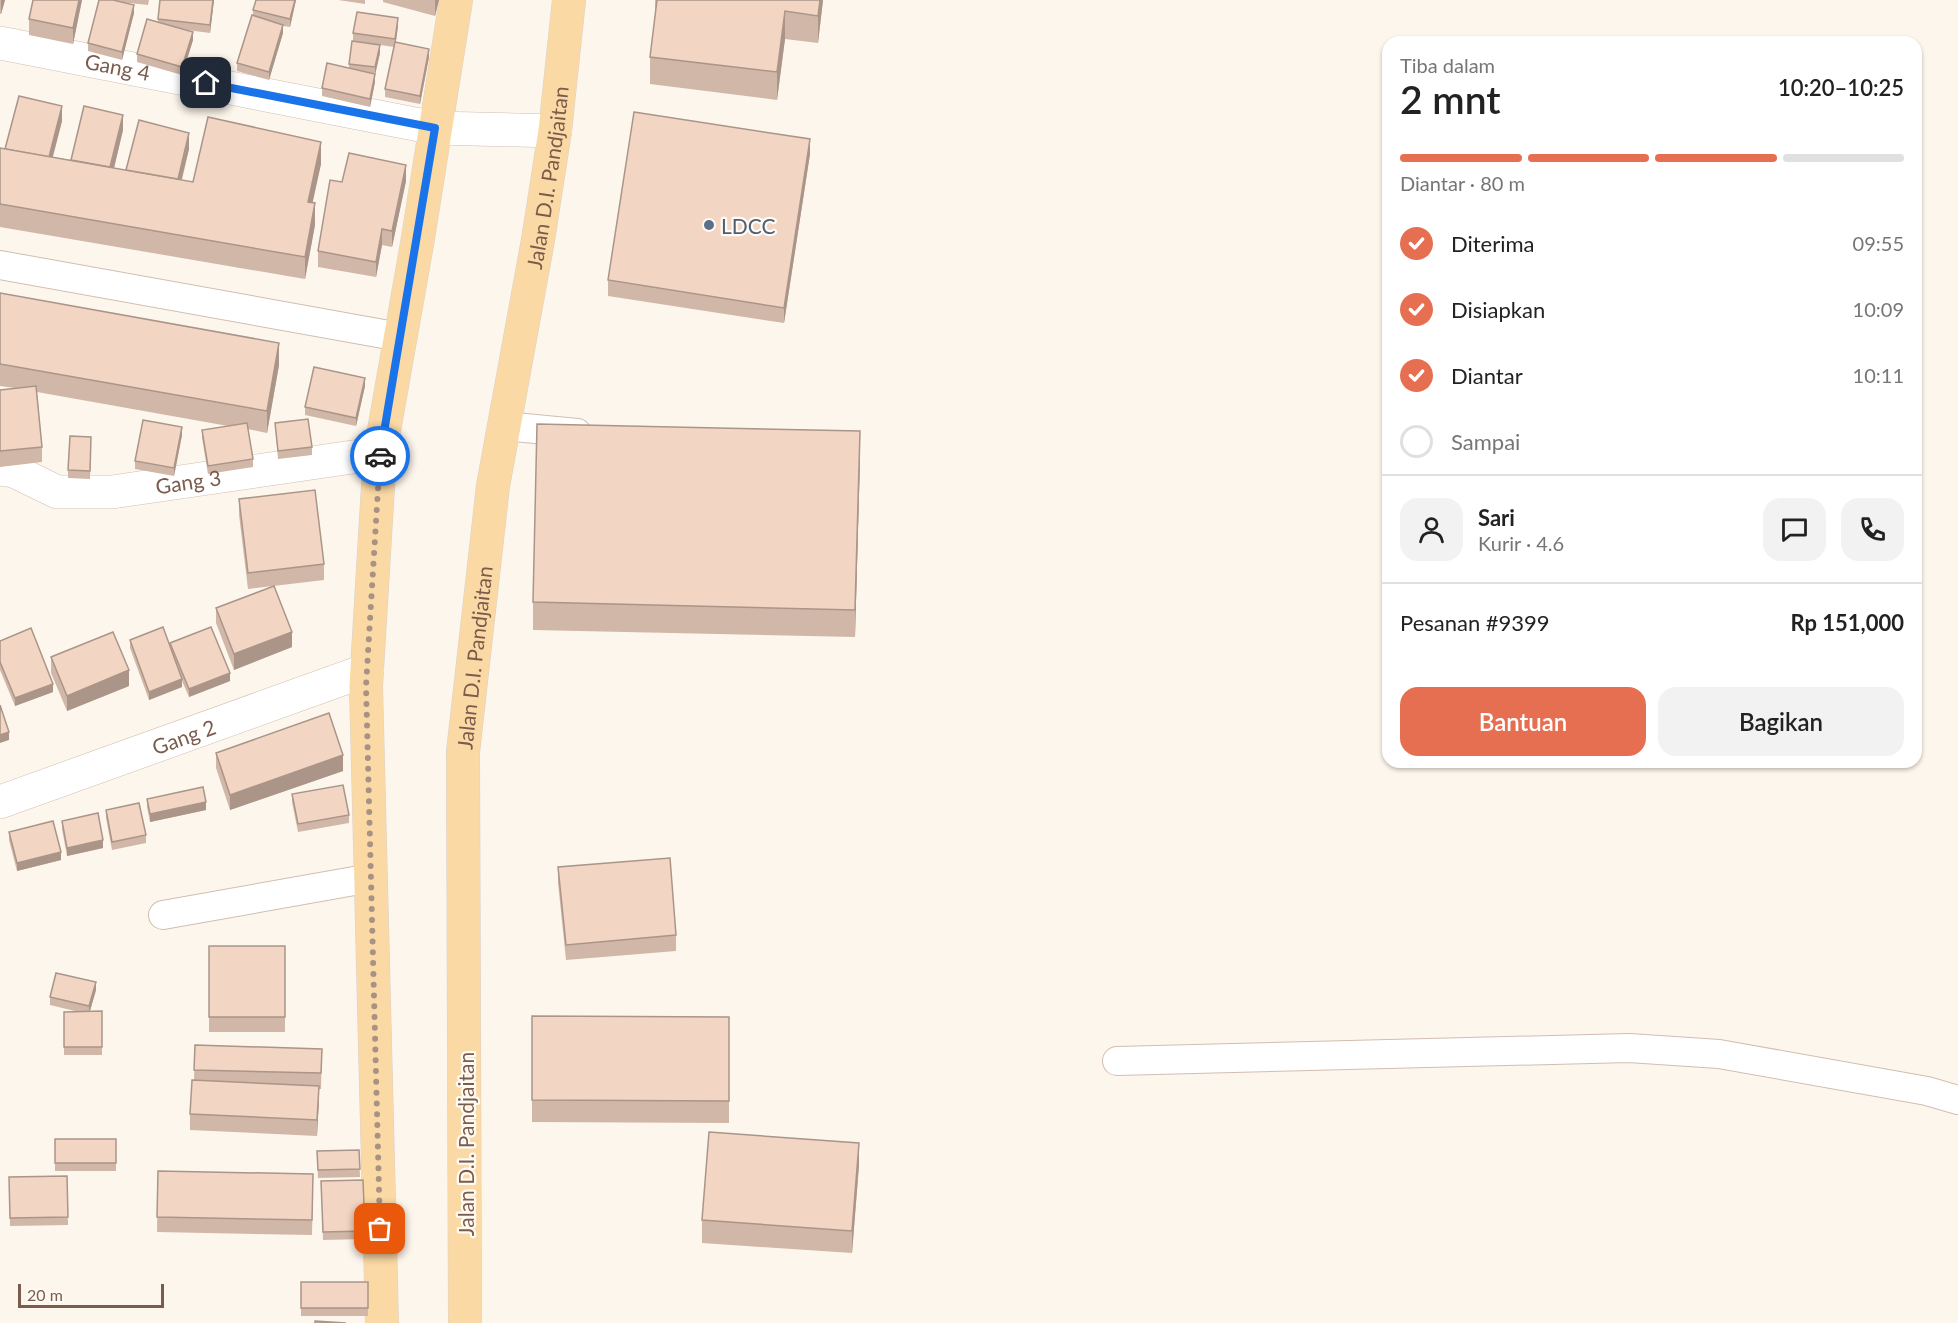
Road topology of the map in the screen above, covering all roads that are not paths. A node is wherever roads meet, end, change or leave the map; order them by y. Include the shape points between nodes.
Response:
1 (456, 0) edge
2 (569, 0) edge
3 (0, 43) edge
4 (435, 128) junction
5 (555, 131) junction
6 (0, 266) edge
7 (400, 337) junction
8 (504, 426) junction
9 (606, 436) edge
10 (380, 453) junction
11 (0, 469) edge
12 (367, 670) junction
13 (0, 802) edge
14 (371, 878) junction
15 (163, 915) dead end
16 (1117, 1060) dead end
17 (1958, 1100) edge
18 (382, 1323) edge
19 (465, 1323) edge

1 - 4 main road
2 - 5 main road, Jalan D.I. Pandjaitan
3 - 4 street, Gang 4
4 - 5 street, Gang 4
4 - 7 main road
5 - 8 main road, Jalan D.I. Pandjaitan
6 - 7 lane
7 - 10 main road
8 - 9 lane
8 - 19 main road, Jalan D.I. Pandjaitan via 493,486 463,752
10 - 11 street, Gang 3 via 112,492 57,492 14,471
10 - 12 main road
12 - 13 street, Gang 2
12 - 14 main road
14 - 15 lane
14 - 18 main road
16 - 17 lane via 1629,1048 1719,1054 1928,1091

